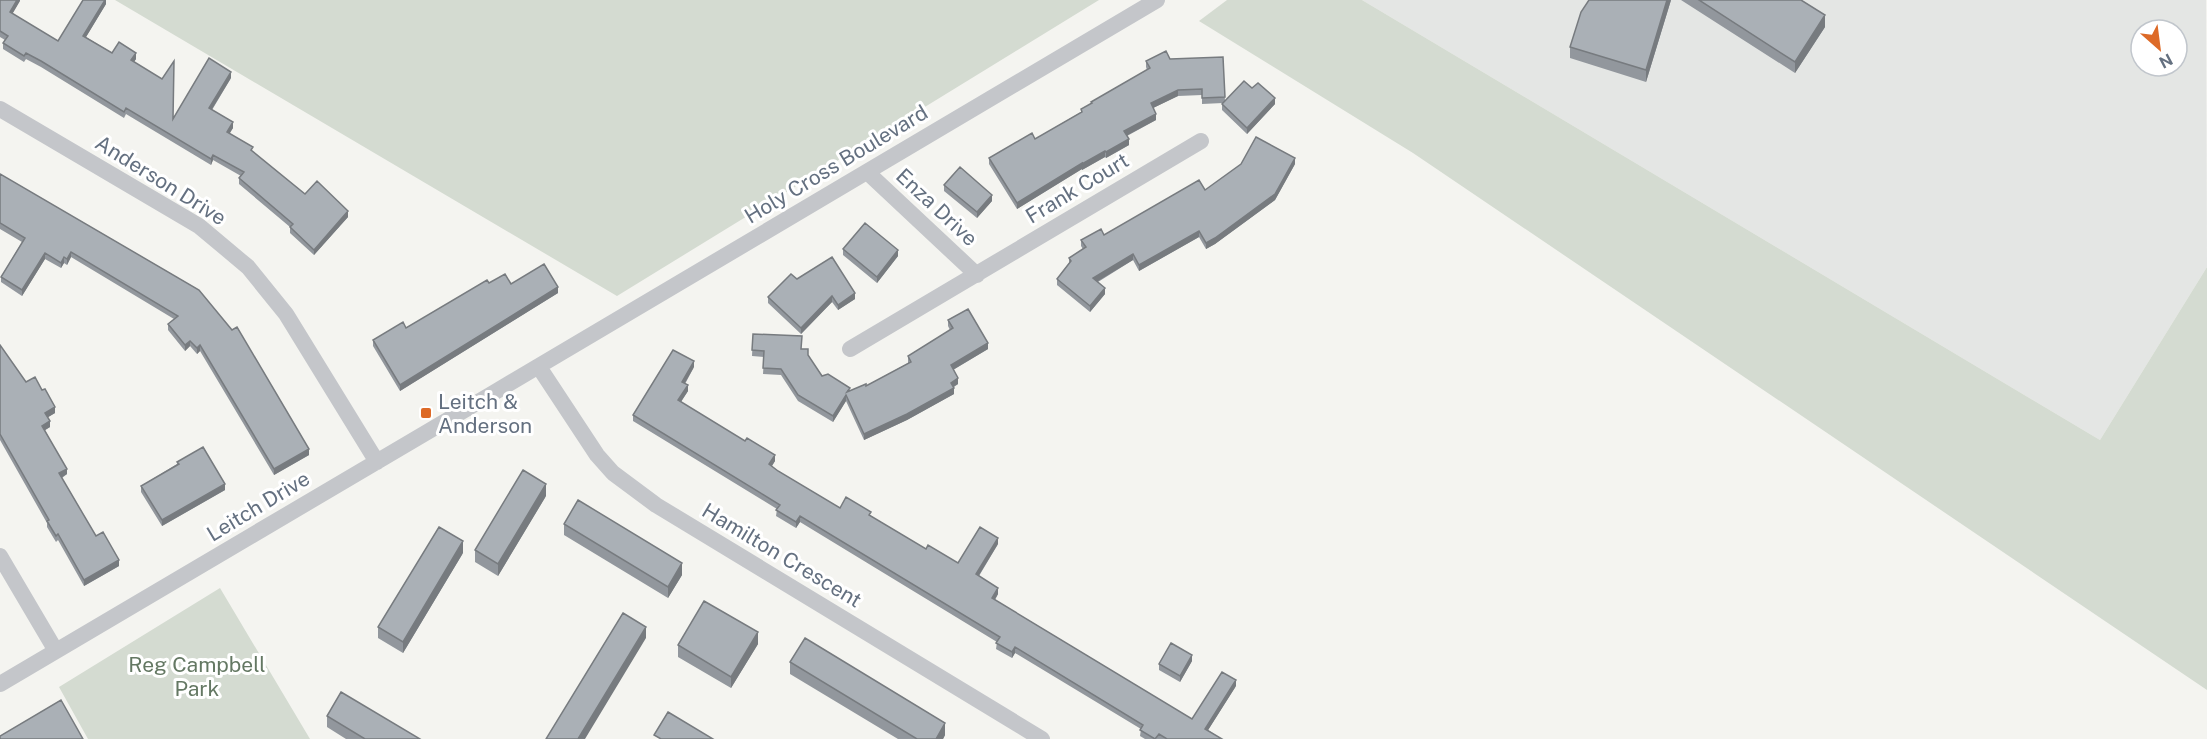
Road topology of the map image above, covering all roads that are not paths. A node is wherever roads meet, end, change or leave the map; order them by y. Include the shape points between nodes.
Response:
1 (1157, 0) edge
2 (0, 109) edge
3 (1201, 141) dead end
4 (867, 172) junction
5 (977, 275) junction
6 (850, 349) dead end
7 (539, 368) junction
8 (377, 462) junction
9 (0, 556) edge
10 (56, 651) junction
11 (0, 684) edge
12 (1042, 739) edge

1 - 4 street, Holy Cross Boulevard
2 - 8 street, Anderson Drive via 199,226 248,267 286,314
3 - 5 street, Frank Court
4 - 5 street, Enza Drive
4 - 7 street, Holy Cross Boulevard
5 - 6 street, Frank Court
7 - 8 street, Leitch Drive
7 - 12 street, Hamilton Crescent via 597,455 613,473 656,505
8 - 10 street, Leitch Drive
9 - 10 street
10 - 11 street, Leitch Drive

